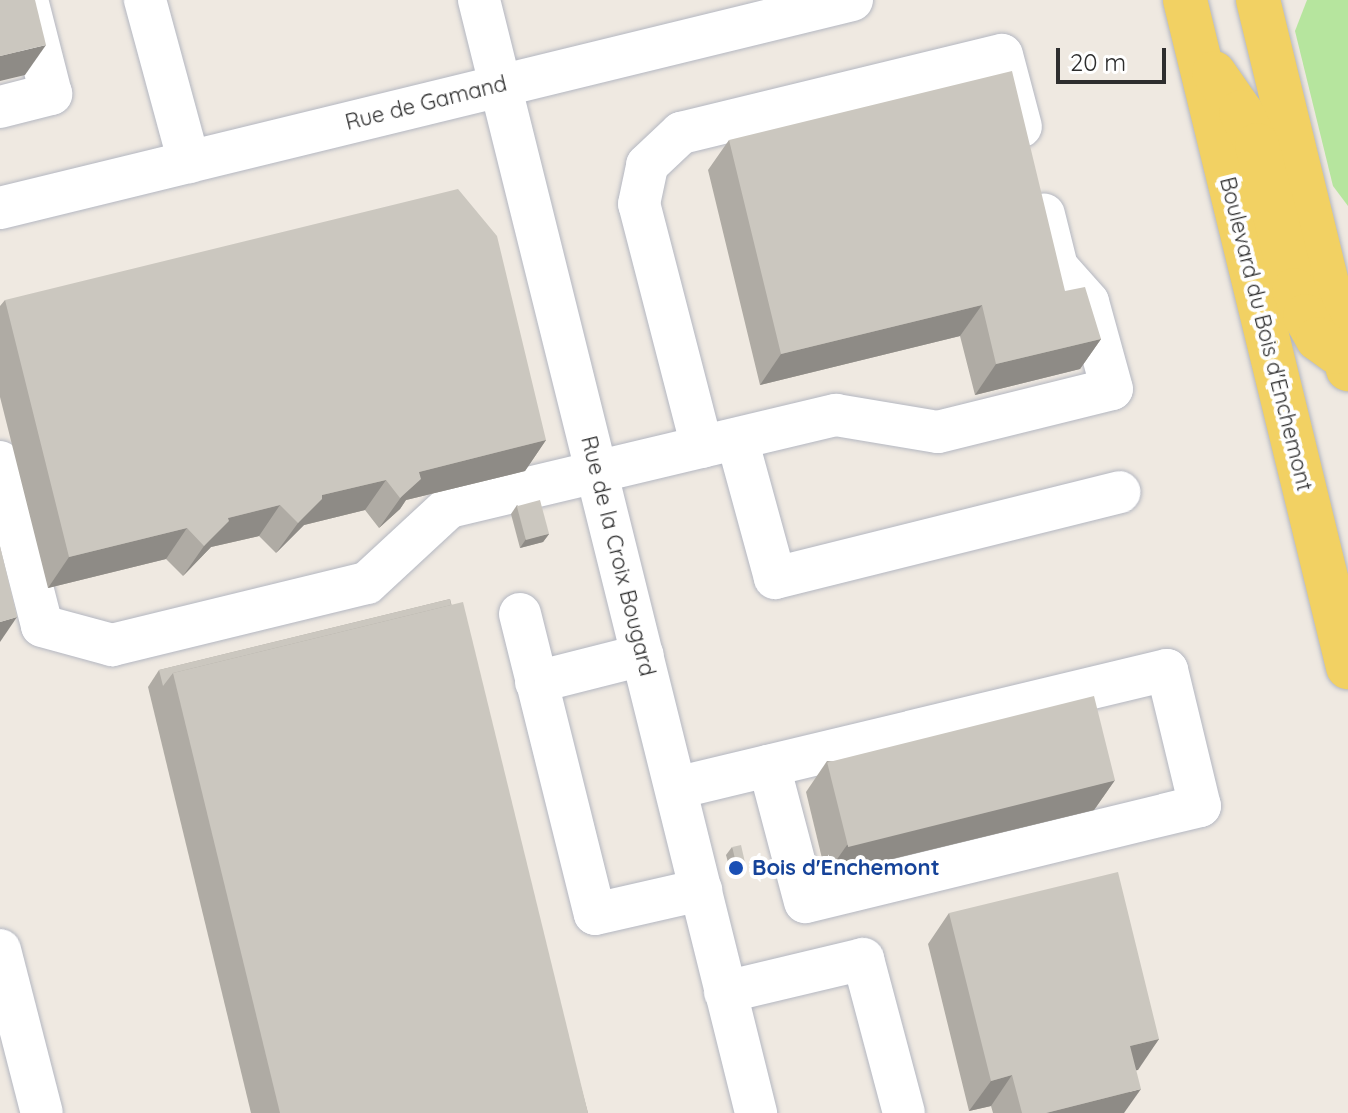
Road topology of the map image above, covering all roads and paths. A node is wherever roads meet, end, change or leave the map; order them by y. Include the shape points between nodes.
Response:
1 (27, 0) edge
2 (145, 0) edge
3 (479, 0) edge
4 (852, 0) edge
5 (1185, 0) edge
6 (1258, 0) edge
7 (1197, 48) junction
8 (499, 85) junction
9 (0, 107) edge
10 (189, 162) junction
11 (0, 208) edge
12 (1347, 359) edge
13 (719, 443) junction
14 (0, 462) edge
15 (597, 472) junction
16 (1119, 492) dead end
17 (520, 614) dead end
18 (643, 655) junction
19 (1348, 667) edge
20 (536, 682) junction
21 (769, 766) junction
22 (676, 788) junction
23 (701, 890) junction
24 (0, 950) edge
25 (725, 992) junction
26 (42, 1113) edge
27 (756, 1113) edge
28 (904, 1113) edge

1 - 9 street via 51,94
2 - 10 street
3 - 8 street, Rue de la Croix Bougard
4 - 8 street, Rue de Gamand
5 - 7 main road, Boulevard du Bois d'Enchemont
6 - 12 main road
7 - 12 main road via 1257,145 1305,316 1326,346
7 - 19 main road, Boulevard du Bois d'Enchemont
8 - 10 street, Rue de Gamand
8 - 15 street, Rue de la Croix Bougard
10 - 11 street, Rue de Gamand
13 - 13 street via 836,415 938,432 1112,389 1088,302 1057,267 1002,55 681,133 647,165 639,204
13 - 15 street
13 - 16 street via 775,578
14 - 15 street via 42,626 112,645 367,583 449,507
15 - 18 street, Rue de la Croix Bougard
17 - 20 street
18 - 20 street
18 - 22 street, Rue de la Croix Bougard
20 - 23 street via 595,914
21 - 21 street via 1167,670 1200,806 805,902
21 - 22 street
22 - 23 street, Rue de la Croix Bougard
23 - 25 street, Rue de la Croix Bougard
24 - 26 street
25 - 27 street, Rue de la Croix Bougard
25 - 28 street via 863,959

